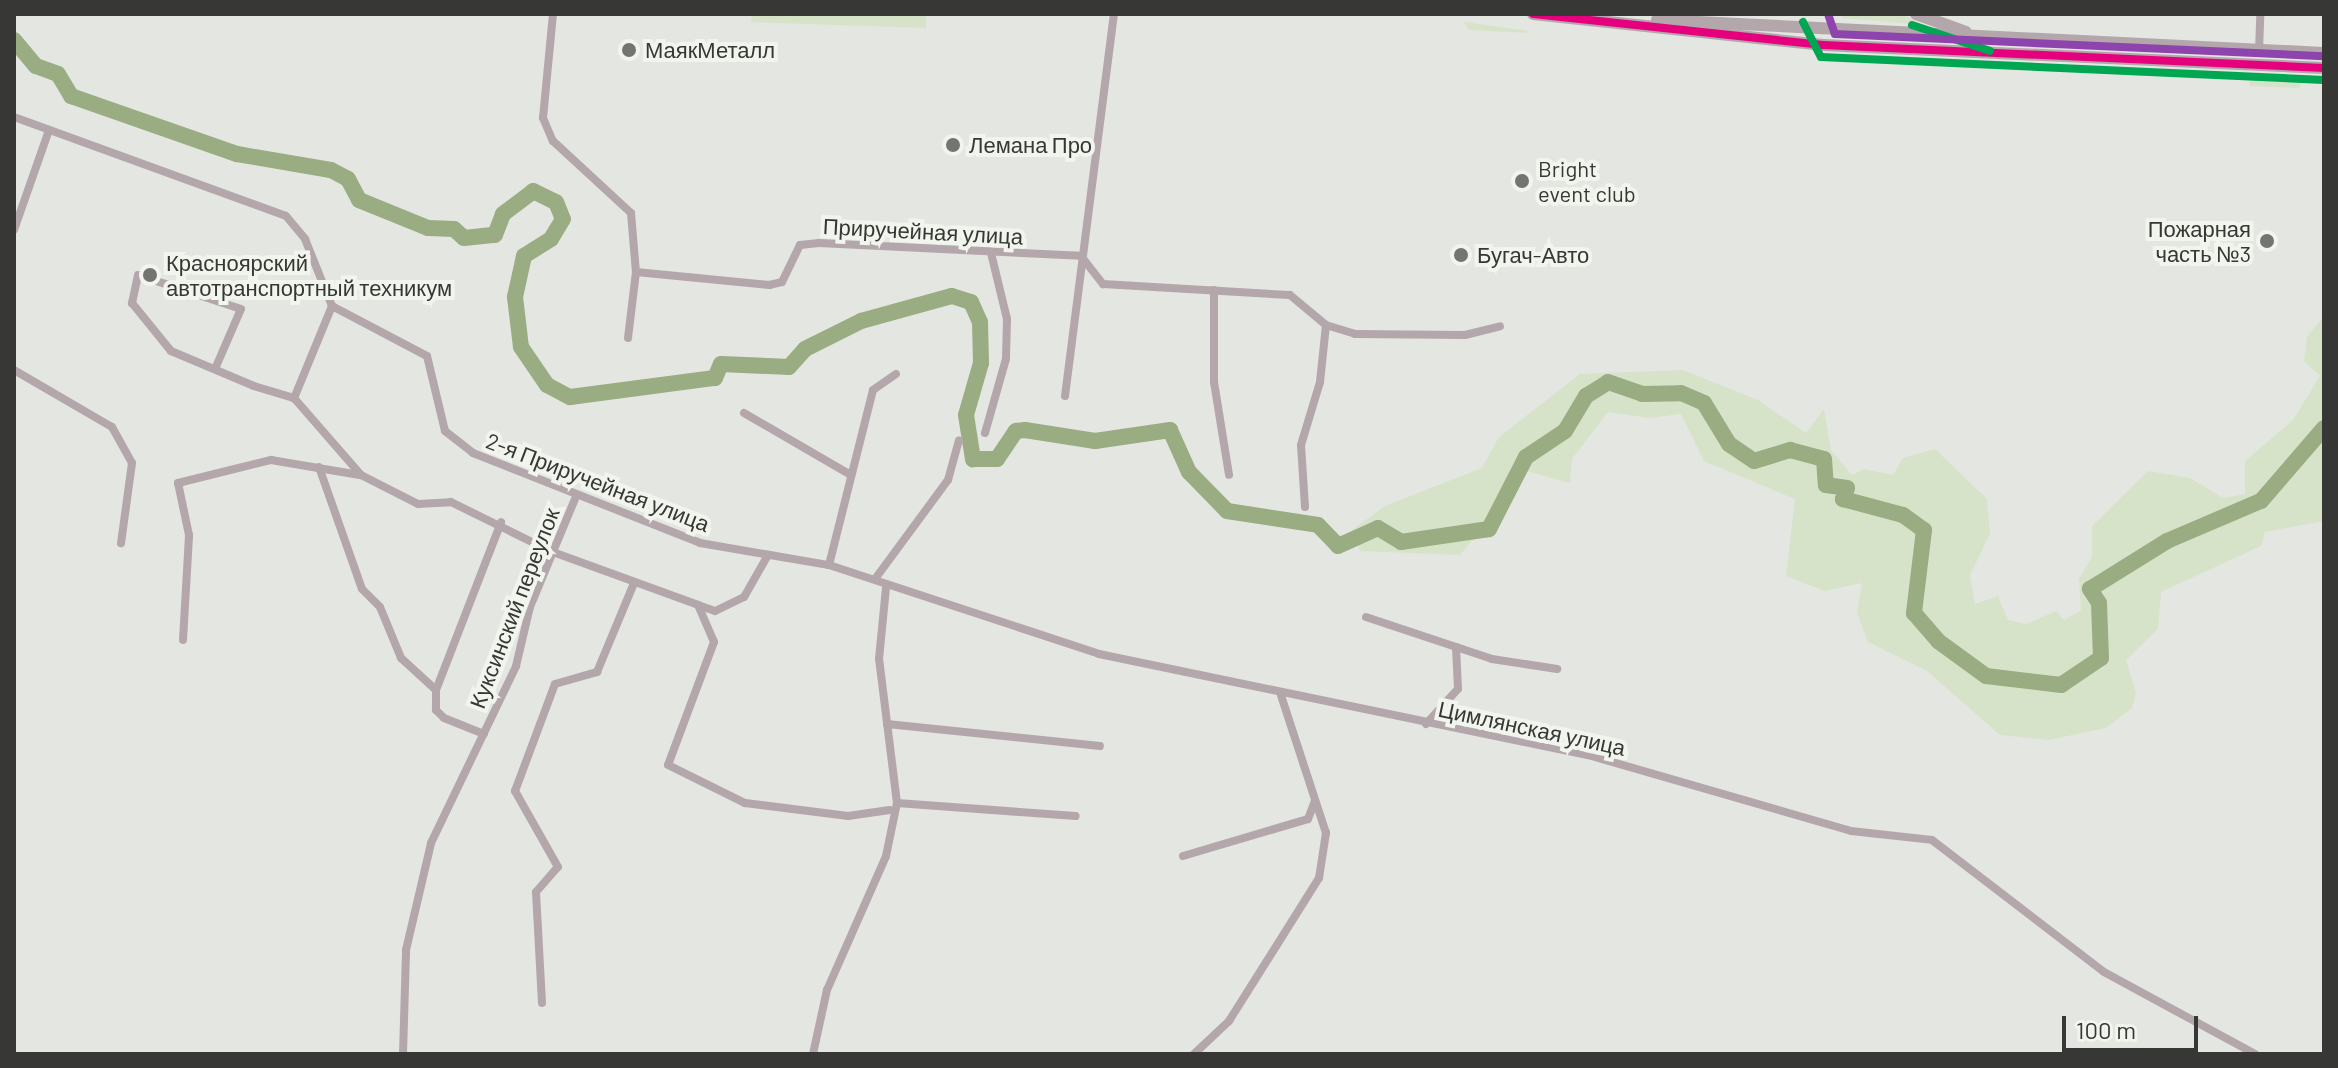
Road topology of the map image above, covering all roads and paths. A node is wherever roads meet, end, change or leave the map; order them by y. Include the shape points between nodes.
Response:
1 (553, 14) edge
2 (1114, 14) edge
3 (1533, 14) edge
4 (1645, 14) edge
5 (1811, 14) edge
6 (1832, 14) edge
7 (1916, 14) edge
8 (2260, 14) edge
9 (1618, 21) junction
10 (1823, 26) junction
11 (1988, 39) junction
12 (1823, 45) junction
13 (2259, 52) junction
14 (2324, 53) edge
15 (2324, 68) edge
16 (14, 117) edge
17 (49, 130) junction
18 (14, 230) edge
19 (991, 253) junction
20 (1081, 256) junction
21 (636, 272) junction
22 (1214, 290) junction
23 (332, 306) junction
24 (1326, 325) junction
25 (1500, 326) dead end
26 (628, 338) dead end
27 (215, 369) junction
28 (14, 370) edge
29 (896, 374) dead end
30 (1065, 396) dead end
31 (294, 398) junction
32 (744, 413) dead end
33 (985, 433) dead end
34 (959, 440) dead end
35 (319, 467) junction
36 (361, 475) junction
37 (851, 475) junction
38 (1229, 475) dead end
39 (577, 494) junction
40 (1305, 507) dead end
41 (501, 522) junction
42 (121, 543) dead end
43 (550, 551) junction
44 (768, 555) junction
45 (829, 565) junction
46 (875, 579) junction
47 (634, 583) junction
48 (886, 588) junction
49 (698, 605) junction
50 (1366, 617) dead end
51 (183, 640) dead end
52 (1456, 647) junction
53 (1557, 669) dead end
54 (436, 690) junction
55 (1281, 695) junction
56 (887, 724) junction
57 (1426, 724) junction
58 (484, 734) junction
59 (1100, 746) dead end
60 (1316, 797) junction
61 (893, 807) junction
62 (1076, 816) dead end
63 (1183, 856) dead end
64 (542, 1003) dead end
65 (403, 1054) edge
66 (813, 1054) edge
67 (1194, 1054) edge
68 (2255, 1054) edge

1 - 21 street via 543,118 553,141 631,213
2 - 20 street
3 - 9 main road
4 - 9 main road
5 - 10 main road
6 - 10 main road
7 - 11 main road
8 - 13 street
9 - 10 main road
9 - 12 main road
10 - 11 main road
10 - 12 main road
11 - 13 main road
12 - 15 main road
13 - 14 main road
16 - 17 street
17 - 18 street
17 - 23 street via 286,216 305,239
19 - 20 street, Приручейная улица
19 - 21 street, Приручейная улица via 800,245 782,282 769,285
19 - 33 street via 1007,319 1006,359
20 - 22 street via 1103,284
20 - 30 street
21 - 26 street
22 - 24 street via 1290,295
22 - 38 street via 1214,382
23 - 31 street
23 - 39 street, 2-я Приручейная улица via 427,356 455,442
24 - 25 street via 1355,334 1449,335
24 - 40 street via 1320,382 1301,445
27 - 27 street via 241,309 138,275 132,303 157,335 171,351
27 - 31 street
28 - 42 street via 112,427 132,463
29 - 37 street via 873,390
31 - 36 street
32 - 37 street
34 - 46 street via 948,480
35 - 36 street
35 - 51 street via 271,460 178,483 189,535
35 - 54 street via 362,589 380,607 401,658
36 - 41 street via 418,504 451,502
37 - 45 street
39 - 43 street, Куксинский переулок
39 - 44 street, 2-я Приручейная улица via 700,543
41 - 43 street
41 - 54 street
43 - 47 street
43 - 58 street, Куксинский переулок via 516,666
44 - 45 street, 2-я Приручейная улица
44 - 49 street via 744,597 715,611
45 - 46 street, 2-я Приручейная улица
46 - 48 street, 2-я Приручейная улица
47 - 49 street
47 - 64 street via 597,672 555,684 515,791 558,867 536,892
48 - 55 street, Цимлянская улица via 1099,654
48 - 56 street via 879,659
49 - 61 street via 714,642 668,765 745,803 848,816
50 - 52 street
52 - 53 street
52 - 57 street via 1458,689
54 - 58 street via 444,718
55 - 57 street, Цимлянская улица
55 - 60 street
56 - 59 street
56 - 61 street
57 - 68 street, Цимлянская улица via 1628,765 1851,831 1932,840 2104,972
58 - 65 street, Куксинский переулок via 451,789 414,904
60 - 63 street via 1308,819
60 - 67 street via 1326,833 1319,878 1229,1021
61 - 62 street
61 - 66 street via 886,856 827,990

